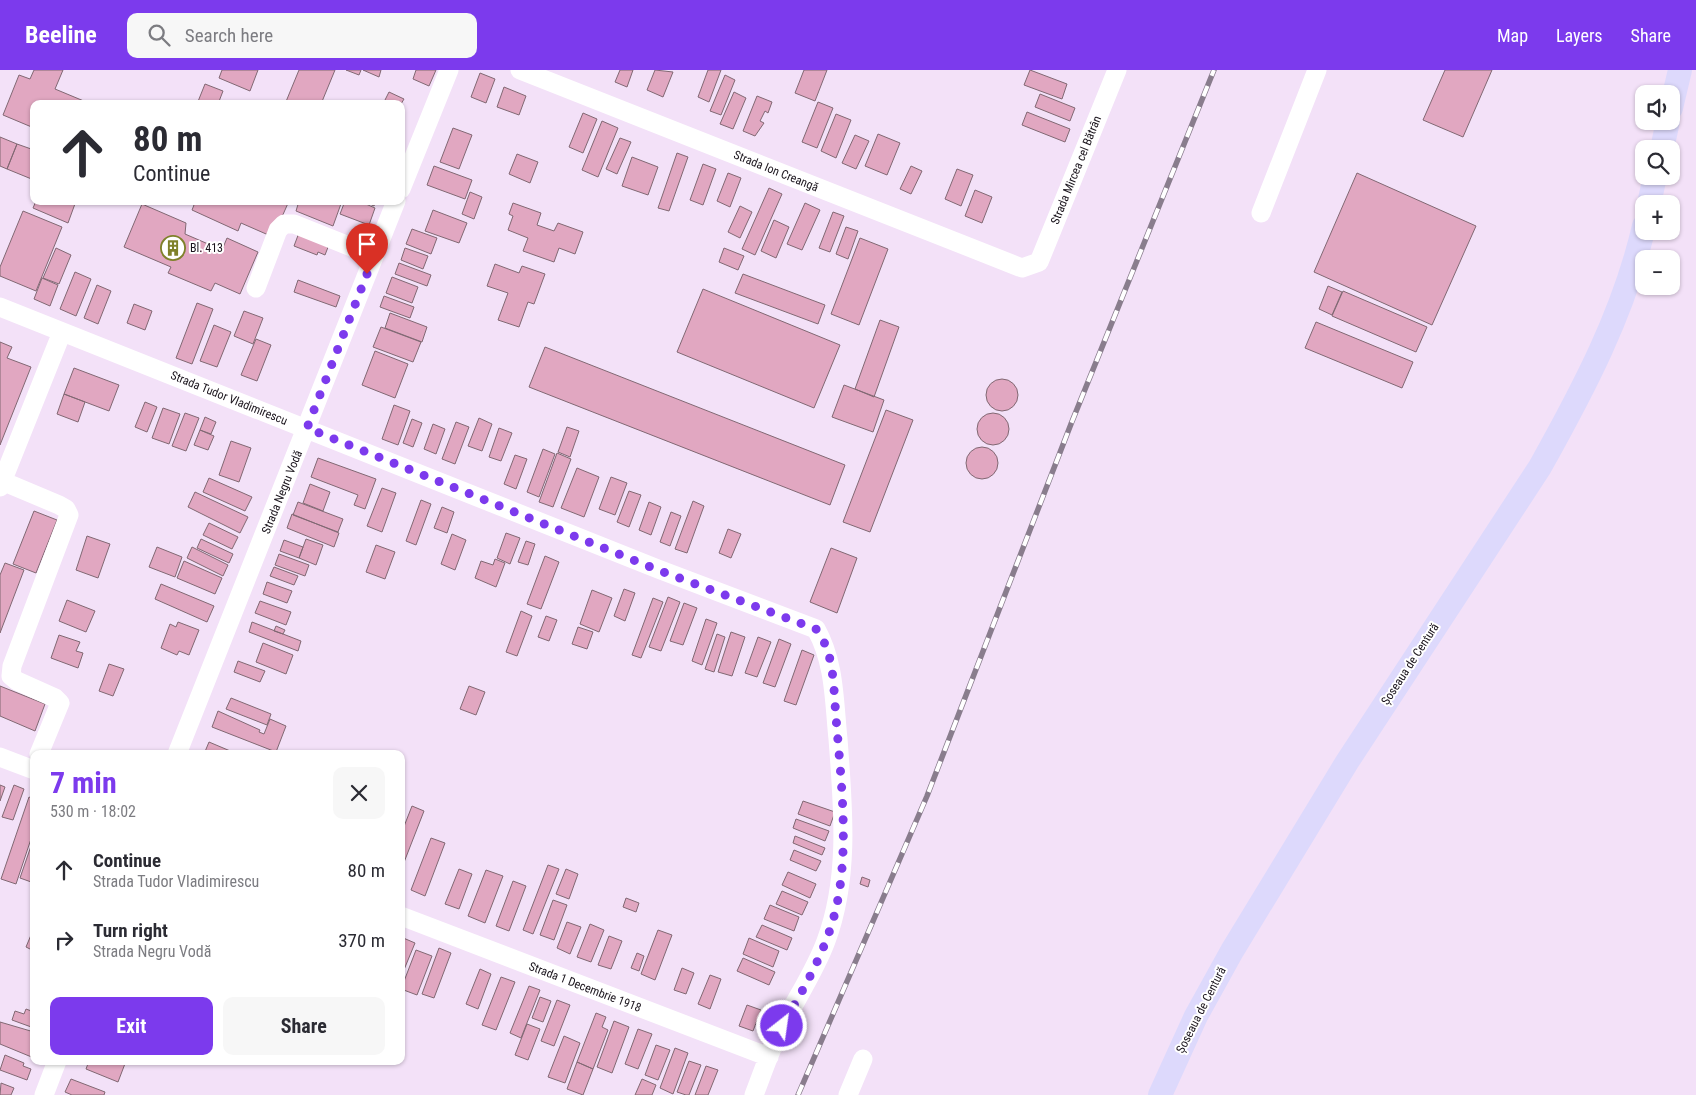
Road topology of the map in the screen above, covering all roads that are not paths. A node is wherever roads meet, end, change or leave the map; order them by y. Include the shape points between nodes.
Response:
1 (449, 70) edge
2 (520, 70) edge
3 (1117, 70) edge
4 (1317, 70) edge
5 (1680, 70) edge
6 (1676, 85) edge
7 (405, 179) edge
8 (394, 205) edge
9 (1261, 213) dead end
10 (1640, 240) edge
11 (374, 256) junction
12 (1032, 266) joint
13 (256, 288) dead end
14 (0, 307) edge
15 (62, 332) junction
16 (307, 428) junction
17 (1, 484) edge
18 (40, 750) edge
19 (179, 750) edge
20 (0, 757) edge
21 (30, 764) edge
22 (405, 918) edge
23 (769, 1057) junction
24 (863, 1059) dead end
25 (55, 1065) edge
26 (44, 1095) edge
27 (754, 1095) edge
28 (848, 1095) edge
29 (1160, 1095) edge

1 - 7 street
2 - 12 street, Strada Ion Creangă via 1022,268
3 - 12 street, Strada Mircea cel Bătrân via 1039,262
4 - 9 street
5 - 6 main road
8 - 11 street, Strada Negru Vodă
10 - 29 main road, Șoseaua de Centură via 1624,296 1605,344 1567,419 1540,467 1347,762 1232,951 1196,1016
11 - 13 street via 294,224 284,224 278,230
11 - 16 street, Strada Negru Vodă
14 - 15 street, Strada Tudor Vladimirescu
15 - 16 street, Strada Tudor Vladimirescu
15 - 17 street
16 - 19 street, Strada Negru Vodă
16 - 23 street, Strada Tudor Vladimirescu via 658,570 816,629 826,646 832,674 840,764 842,870 826,941
17 - 18 street via 59,504 69,515 12,666 11,676 17,681 56,698 60,704
20 - 21 street
22 - 23 street, Strada 1 Decembrie 1918
23 - 27 street
24 - 28 street
25 - 26 street

